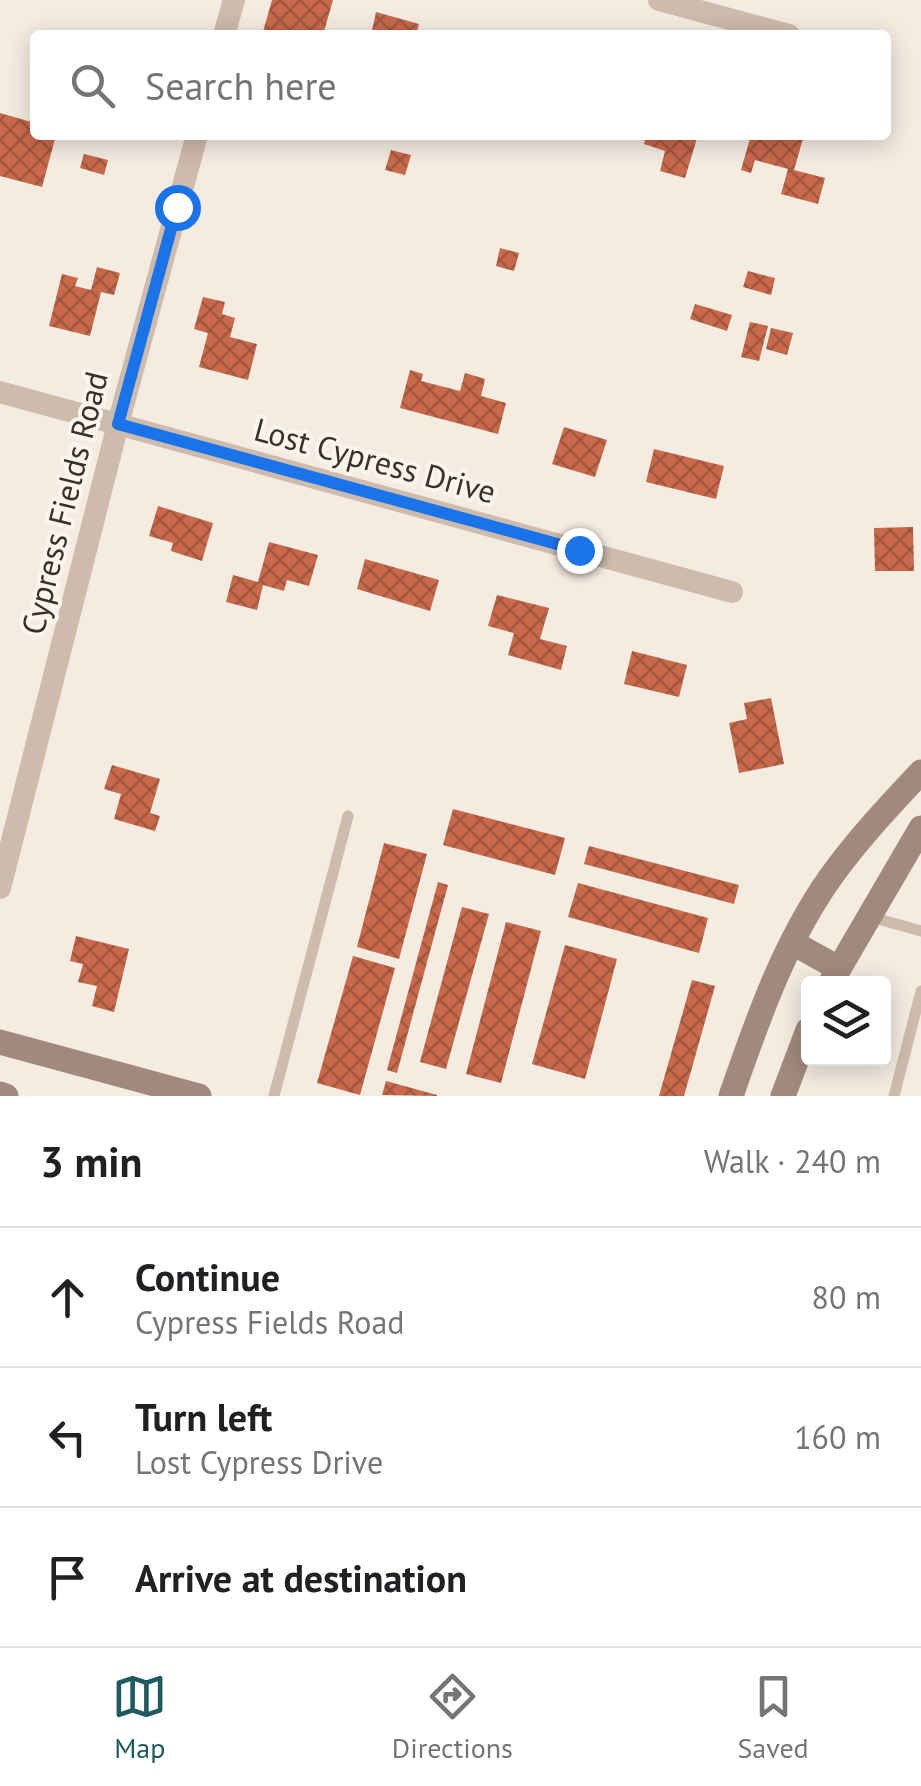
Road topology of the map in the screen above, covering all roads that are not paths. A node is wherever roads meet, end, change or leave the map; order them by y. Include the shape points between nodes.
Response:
1 (234, 0) edge
2 (659, 0) edge
3 (225, 30) edge
4 (770, 30) edge
5 (196, 140) edge
6 (0, 392) edge
7 (118, 424) junction
8 (732, 592) dead end
9 (921, 772) edge
10 (348, 816) dead end
11 (921, 828) edge
12 (0, 888) edge
13 (866, 916) junction
14 (921, 930) edge
15 (792, 943) junction
16 (834, 976) edge
17 (921, 990) edge
18 (0, 1042) edge
19 (801, 1048) edge
20 (199, 1096) edge
21 (274, 1096) edge
22 (731, 1096) edge
23 (783, 1096) edge
24 (894, 1096) edge

1 - 3 street
2 - 4 street
5 - 7 street, Cypress Fields Road
6 - 7 street, Lost Cypress Drive
7 - 8 street, Lost Cypress Drive
7 - 12 street, Cypress Fields Road
9 - 15 street via 829,879
10 - 21 lane
11 - 13 street
13 - 14 lane
13 - 16 street
15 - 16 street
15 - 22 street
17 - 24 lane
18 - 20 street
19 - 23 street

